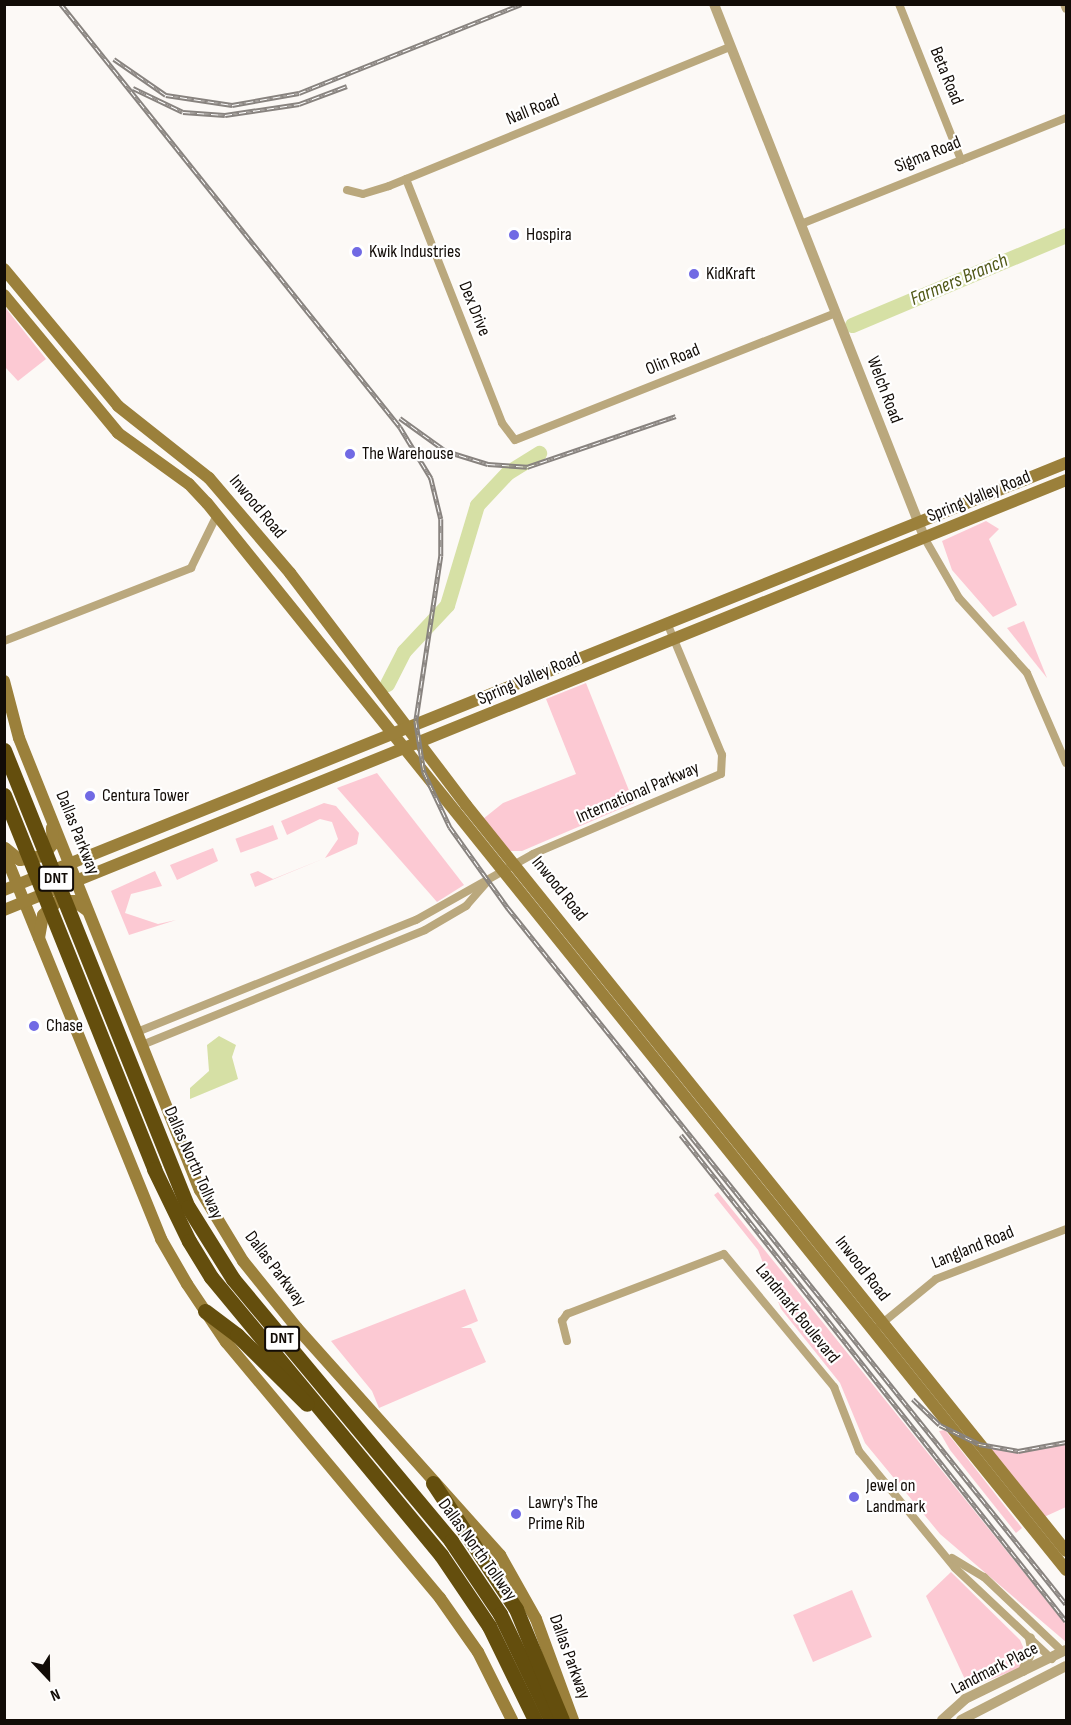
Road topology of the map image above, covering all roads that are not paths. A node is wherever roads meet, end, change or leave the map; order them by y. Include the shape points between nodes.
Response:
1 (714, 4) edge
2 (899, 4) edge
3 (1065, 4) edge
4 (1066, 9) edge
5 (730, 47) junction
6 (1066, 118) edge
7 (962, 160) junction
8 (406, 179) junction
9 (347, 190) dead end
10 (801, 224) junction
11 (4, 269) edge
12 (4, 295) edge
13 (836, 313) junction
14 (71, 351) junction
15 (58, 362) junction
16 (523, 440) joint
17 (1066, 463) edge
18 (1066, 480) edge
19 (230, 503) junction
20 (217, 515) junction
21 (918, 523) junction
22 (925, 539) junction
23 (318, 609) junction
24 (301, 620) junction
25 (669, 625) junction
26 (674, 638) junction
27 (4, 641) edge
28 (573, 663) junction
29 (579, 678) junction
30 (4, 681) edge
31 (409, 729) junction
32 (396, 735) junction
33 (413, 747) junction
34 (4, 750) edge
35 (340, 757) junction
36 (1066, 763) edge
37 (309, 769) junction
38 (326, 780) junction
39 (4, 795) edge
40 (273, 800) junction
41 (50, 816) junction
42 (32, 838) junction
43 (4, 847) edge
44 (4, 852) edge
45 (69, 863) junction
46 (516, 864) junction
47 (504, 872) junction
48 (76, 880) junction
49 (487, 882) junction
50 (17, 885) junction
51 (4, 890) edge
52 (24, 902) junction
53 (4, 910) edge
54 (89, 912) junction
55 (66, 925) junction
56 (39, 938) junction
57 (636, 1015) junction
58 (625, 1023) junction
59 (137, 1032) junction
60 (142, 1045) junction
61 (778, 1191) junction
62 (767, 1200) junction
63 (1066, 1229) edge
64 (205, 1311) junction
65 (877, 1327) junction
66 (567, 1341) dead end
67 (342, 1434) junction
68 (433, 1483) junction
69 (1046, 1525) junction
70 (1035, 1534) junction
71 (1066, 1551) edge
72 (952, 1558) junction
73 (1066, 1570) edge
74 (1030, 1638) junction
75 (1065, 1652) edge
76 (1052, 1659) junction
77 (1065, 1669) edge
78 (1022, 1671) junction
79 (509, 1720) edge
80 (535, 1720) edge
81 (552, 1720) edge
82 (562, 1720) edge
83 (573, 1720) edge
84 (942, 1720) edge
85 (961, 1720) edge

1 - 5 street, Welch Road
2 - 7 street, Beta Road
3 - 4 street
5 - 8 street, Nall Road
5 - 10 street, Welch Road
6 - 7 street, Sigma Road
7 - 10 street, Sigma Road
8 - 9 street, Nall Road via 363,194
8 - 16 street, Dex Drive via 502,423 510,437
10 - 13 street, Welch Road
11 - 14 main road, Inwood Road
12 - 15 main road, Inwood Road
13 - 16 street, Olin Road
13 - 21 street, Welch Road
14 - 15 main road
14 - 19 main road, Inwood Road via 133,422 209,478
15 - 20 main road, Inwood Road via 118,432 189,484
17 - 21 main road, Spring Valley Road
18 - 22 main road, Spring Valley Road
19 - 20 main road
19 - 23 main road, Inwood Road
20 - 24 main road, Inwood Road
20 - 27 street via 191,568
21 - 22 street, Welch Road
21 - 25 main road, Spring Valley Road
22 - 26 main road, Spring Valley Road
22 - 36 street, Welch Road via 958,598 1027,673
23 - 24 main road
23 - 31 main road, Inwood Road
24 - 32 main road, Inwood Road
25 - 26 street, International Parkway
25 - 28 main road, Spring Valley Road
26 - 29 main road, Spring Valley Road
26 - 46 street, International Parkway via 724,770
28 - 29 main road
28 - 31 main road, Spring Valley Road
29 - 33 main road, Spring Valley Road
30 - 41 main road, Dallas Parkway via 19,738
31 - 32 main road, Spring Valley Road
31 - 33 main road, Inwood Road
32 - 33 main road, Inwood Road
32 - 35 main road, Spring Valley Road
33 - 38 main road, Spring Valley Road
33 - 46 main road, Inwood Road
33 - 47 main road, Inwood Road
34 - 42 highway, Dallas North Tollway / DNT
35 - 37 main road, Spring Valley Road
35 - 38 main road via 326,770
37 - 40 main road via 306,780
37 - 45 main road, Spring Valley Road
38 - 40 main road, Spring Valley Road
39 - 42 highway, Dallas North Tollway / DNT
40 - 48 main road, Spring Valley Road
41 - 43 main road via 53,844 43,856 20,860
41 - 45 main road, Dallas Parkway
42 - 55 highway, Dallas North Tollway / DNT
44 - 50 main road
45 - 48 main road, Dallas Parkway
45 - 50 main road, Spring Valley Road
46 - 47 street, International Parkway
46 - 57 main road, Inwood Road
47 - 49 street, International Parkway
47 - 58 main road, Inwood Road
48 - 52 main road, Spring Valley Road
48 - 54 main road, Dallas Parkway
49 - 59 street, International Parkway via 407,924
49 - 60 street, International Parkway via 466,906 425,930
50 - 51 main road, Spring Valley Road
50 - 52 main road
52 - 53 main road, Spring Valley Road
52 - 56 main road
54 - 56 main road via 74,901 58,901 43,915
54 - 59 main road, Dallas Parkway
55 - 67 highway, Dallas North Tollway / DNT via 154,1169 189,1241 211,1276
55 - 81 highway, Dallas North Tollway / DNT via 170,1168 209,1244 451,1541 500,1614
56 - 64 main road via 161,1239
57 - 58 main road
57 - 61 main road, Inwood Road
58 - 62 main road, Inwood Road
59 - 60 main road, Dallas Parkway
60 - 68 main road, Dallas Parkway via 200,1190 243,1261
61 - 62 main road
61 - 65 main road, Inwood Road
62 - 65 main road, Inwood Road
63 - 65 street, Langland Road via 936,1279
64 - 67 highway via 237,1335
64 - 79 main road via 440,1598 478,1652
65 - 69 main road, Inwood Road
65 - 70 main road, Inwood Road
66 - 72 street, Landmark Boulevard via 562,1321 567,1314 724,1254 834,1387 859,1451
67 - 80 highway, Dallas North Tollway / DNT via 466,1590
68 - 82 highway via 516,1609
68 - 83 main road, Dallas Parkway via 490,1542 522,1590
69 - 70 main road
69 - 71 main road, Inwood Road
70 - 73 main road, Inwood Road
72 - 74 street, Landmark Boulevard via 974,1587
72 - 75 street, Landmark Boulevard via 984,1577
74 - 76 street, Landmark Boulevard
74 - 78 street via 1030,1657
75 - 76 street, Landmark Place
76 - 77 street, Landmark Boulevard
76 - 78 street, Landmark Place
77 - 85 street, Landmark Place
78 - 84 street, Landmark Place via 965,1700

